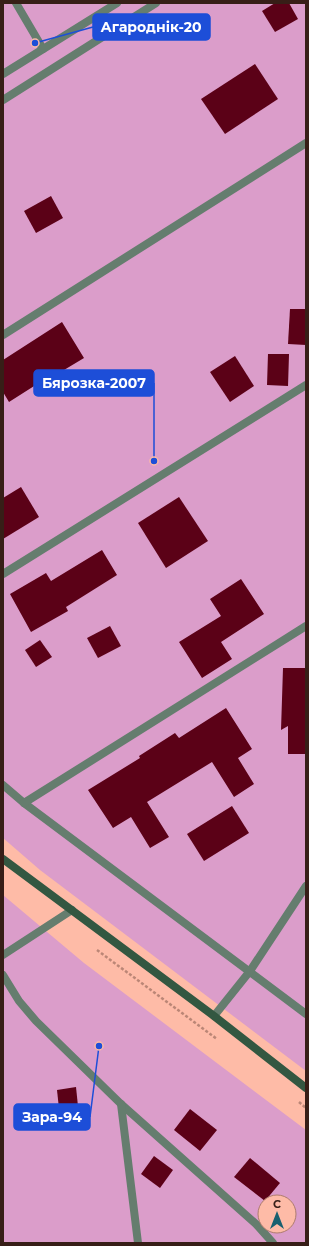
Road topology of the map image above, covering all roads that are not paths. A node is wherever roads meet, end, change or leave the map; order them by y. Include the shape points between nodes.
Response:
1 (16, 3) edge
2 (117, 3) edge
3 (156, 3) edge
4 (43, 49) junction
5 (3, 74) edge
6 (3, 100) edge
7 (306, 143) edge
8 (3, 335) edge
9 (306, 385) edge
10 (3, 574) edge
11 (306, 626) edge
12 (3, 785) edge
13 (24, 803) junction
14 (3, 859) edge
15 (306, 886) edge
16 (72, 910) junction
17 (3, 955) edge
18 (250, 971) junction
19 (3, 975) edge
20 (306, 1014) edge
21 (214, 1016) junction
22 (306, 1088) edge
23 (121, 1104) junction
24 (138, 1243) edge
25 (273, 1243) edge

1 - 4 lane
2 - 4 lane
3 - 6 lane
4 - 5 lane
7 - 8 lane
9 - 10 lane
11 - 13 lane
12 - 13 lane
13 - 18 lane
14 - 16 street
15 - 18 lane
16 - 17 lane
16 - 21 street
18 - 20 lane
18 - 21 lane
19 - 23 lane via 19,1001 36,1021
21 - 22 street
23 - 24 lane
23 - 25 lane via 256,1224

